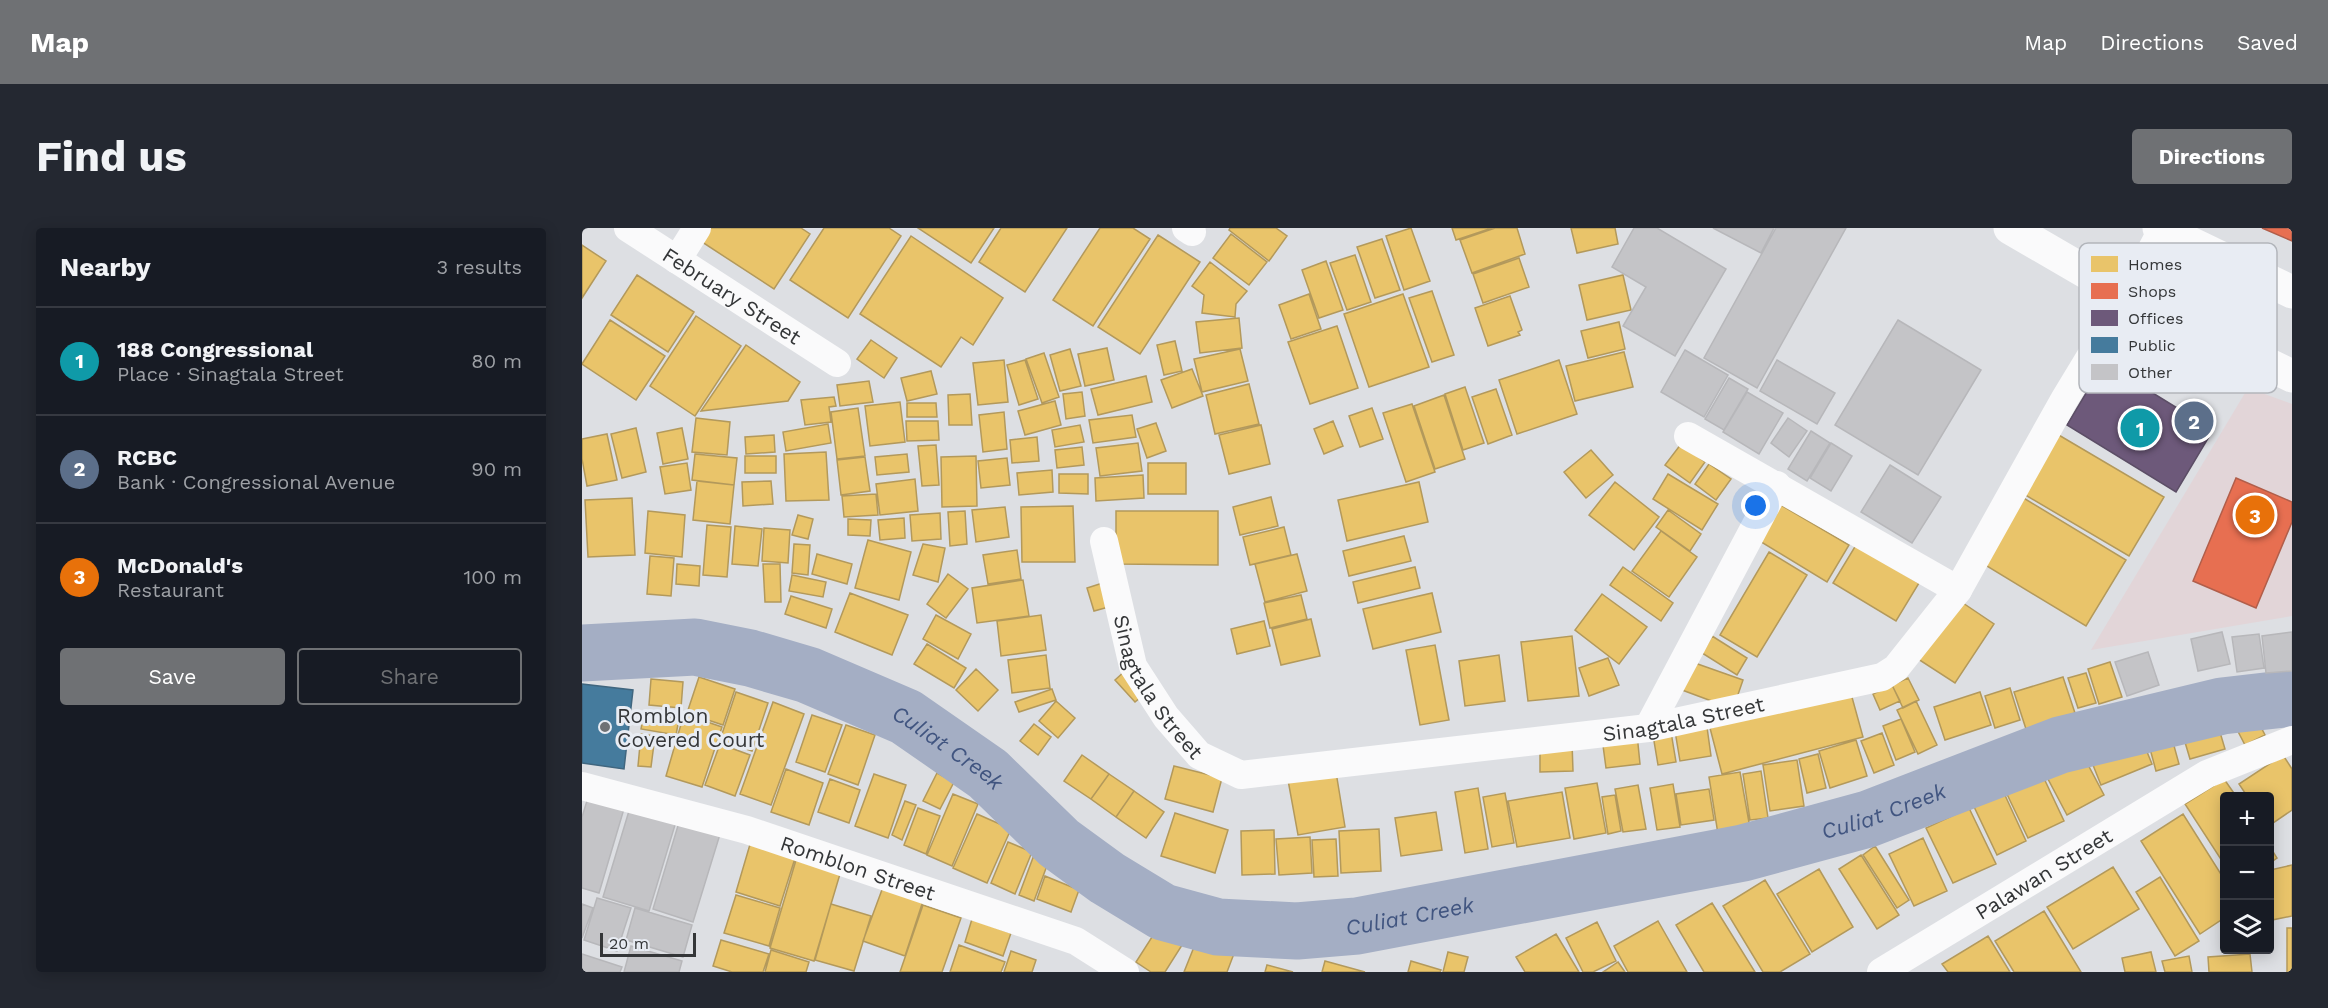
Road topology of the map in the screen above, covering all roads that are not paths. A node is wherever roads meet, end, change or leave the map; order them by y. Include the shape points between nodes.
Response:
1 (628, 228) edge
2 (697, 228) edge
3 (2010, 228) edge
4 (2161, 229) edge
5 (2154, 243) edge
6 (2190, 243) edge
7 (677, 260) junction
8 (2079, 268) edge
9 (2277, 285) edge
10 (2292, 292) edge
11 (837, 363) dead end
12 (2277, 369) edge
13 (2079, 375) edge
14 (2292, 376) edge
15 (1688, 436) dead end
16 (1777, 485) junction
17 (1104, 541) dead end
18 (1958, 590) junction
19 (1648, 728) junction
20 (2292, 740) edge
21 (582, 786) edge
22 (1125, 972) edge
23 (1881, 972) edge

1 - 7 street, February Street
2 - 7 street
3 - 8 main road
4 - 5 street, Sinagtala Street
4 - 6 main road
7 - 11 street, February Street
9 - 10 main road
12 - 14 main road
13 - 18 street, Sinagtala Street
15 - 16 street
16 - 18 street
16 - 19 street
17 - 19 street, Sinagtala Street via 1133,666 1166,717 1199,755 1241,776
18 - 19 street, Sinagtala Street via 1896,668 1882,677
20 - 23 street, Palawan Street via 2207,774
21 - 22 street, Romblon Street via 747,830 1076,941

